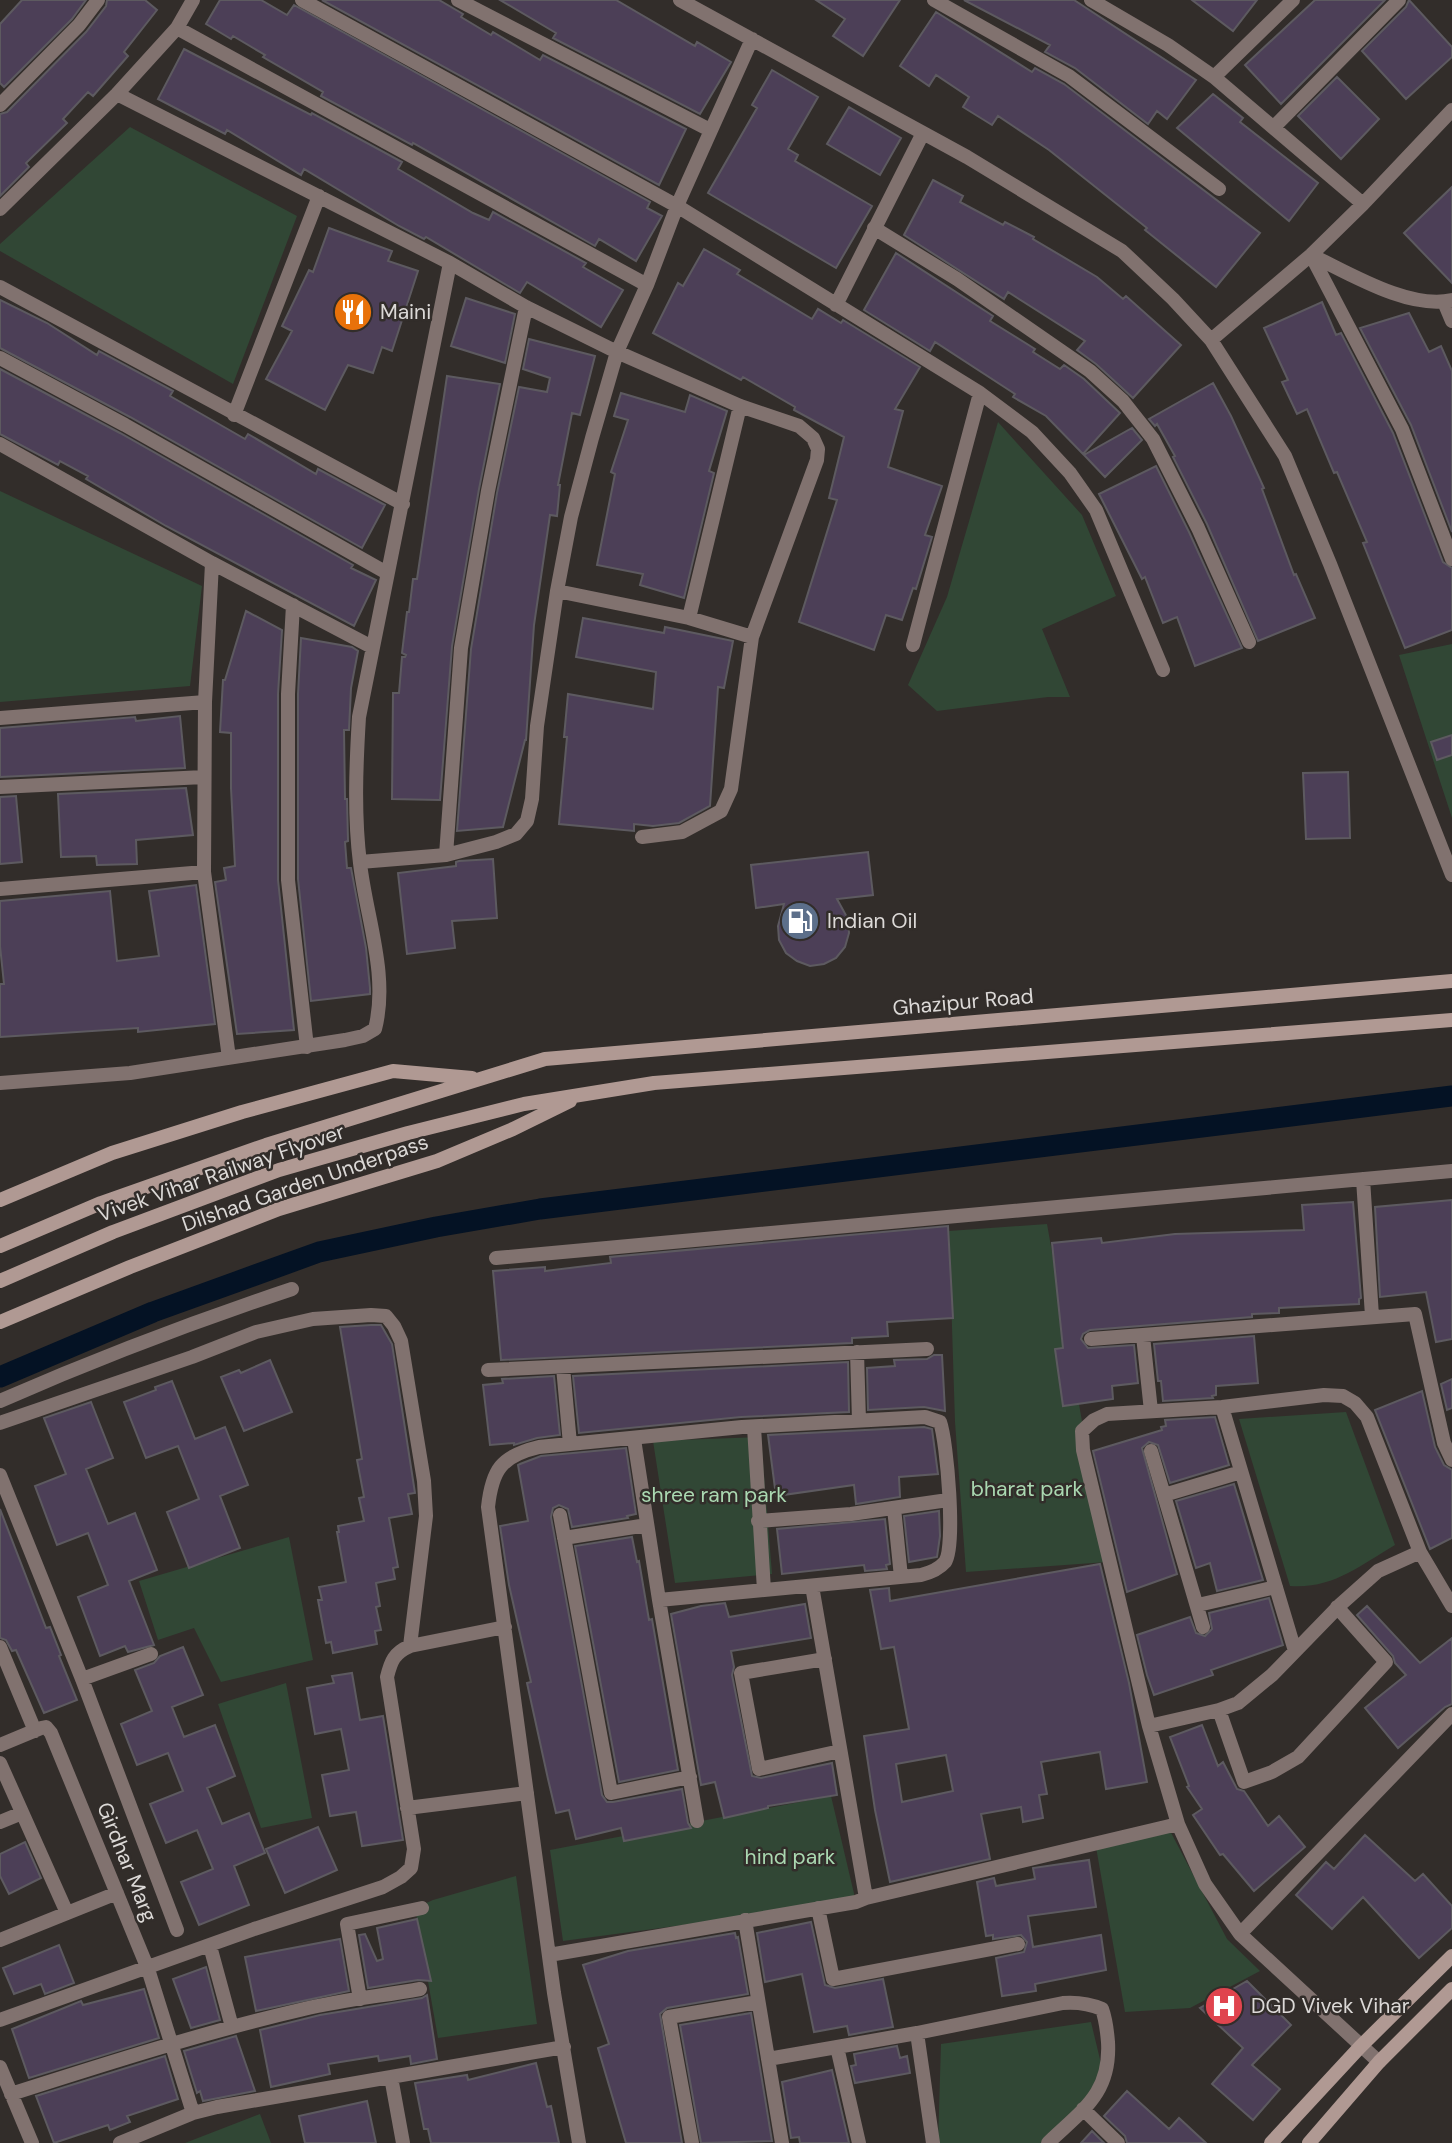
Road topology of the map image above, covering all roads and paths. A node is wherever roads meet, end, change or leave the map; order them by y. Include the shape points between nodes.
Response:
1 (98, 0) edge
2 (193, 0) edge
3 (302, 0) edge
4 (458, 0) edge
5 (680, 0) edge
6 (934, 0) edge
7 (1091, 0) edge
8 (1293, 0) edge
9 (1399, 0) edge
10 (177, 28) junction
11 (752, 39) junction
12 (1214, 77) junction
13 (117, 94) junction
14 (0, 105) edge
15 (1452, 110) edge
16 (1274, 127) junction
17 (710, 130) junction
18 (923, 133) junction
19 (1219, 190) dead end
20 (319, 197) junction
21 (1363, 204) junction
22 (677, 206) junction
23 (0, 209) edge
24 (874, 228) junction
25 (1311, 255) junction
26 (450, 263) junction
27 (647, 285) junction
28 (0, 287) edge
29 (1448, 301) edge
30 (836, 305) junction
31 (526, 307) junction
32 (1452, 321) edge
33 (1211, 340) junction
34 (617, 352) junction
35 (0, 358) edge
36 (980, 393) junction
37 (740, 406) junction
38 (234, 415) junction
39 (0, 444) edge
40 (403, 504) junction
41 (1452, 559) edge
42 (212, 563) junction
43 (387, 573) junction
44 (557, 591) junction
45 (293, 605) junction
46 (689, 618) junction
47 (752, 637) junction
48 (1249, 642) dead end
49 (914, 645) dead end
50 (372, 647) junction
51 (1163, 670) dead end
52 (205, 702) junction
53 (0, 718) edge
54 (204, 777) junction
55 (0, 787) edge
56 (642, 837) dead end
57 (446, 855) junction
58 (360, 862) junction
59 (204, 872) junction
60 (1452, 875) edge
61 (0, 889) edge
62 (1452, 981) edge
63 (1452, 1020) edge
64 (307, 1047) junction
65 (229, 1058) junction
66 (481, 1078) junction
67 (0, 1083) edge
68 (583, 1094) junction
69 (1452, 1171) edge
70 (1363, 1179) junction
71 (0, 1200) edge
72 (0, 1246) edge
73 (496, 1258) dead end
74 (0, 1281) edge
75 (292, 1289) dead end
76 (1372, 1316) junction
77 (0, 1322) edge
78 (1143, 1336) junction
79 (1091, 1339) dead end
80 (927, 1349) dead end
81 (857, 1352) junction
82 (563, 1367) junction
83 (488, 1370) dead end
84 (0, 1401) edge
85 (1222, 1407) junction
86 (1151, 1411) junction
87 (859, 1421) junction
88 (0, 1423) edge
89 (754, 1427) junction
90 (634, 1439) junction
91 (570, 1444) junction
92 (1151, 1451) dead end
93 (1452, 1460) edge
94 (1241, 1472) junction
95 (0, 1475) edge
96 (1164, 1495) junction
97 (948, 1500) junction
98 (894, 1508) junction
99 (560, 1515) dead end
100 (758, 1521) junction
101 (647, 1525) junction
102 (564, 1538) junction
103 (1420, 1552) junction
104 (901, 1577) junction
105 (812, 1586) junction
106 (1276, 1587) junction
107 (764, 1590) junction
108 (1450, 1596) edge
109 (659, 1600) junction
110 (1198, 1605) junction
111 (1337, 1607) junction
112 (505, 1627) junction
113 (1203, 1627) dead end
114 (410, 1646) junction
115 (0, 1647) edge
116 (1295, 1651) junction
117 (151, 1654) dead end
118 (825, 1659) junction
119 (4, 1666) edge
120 (82, 1679) junction
121 (1219, 1710) junction
122 (1452, 1714) edge
123 (1149, 1726) junction
124 (34, 1731) junction
125 (0, 1745) edge
126 (841, 1751) junction
127 (0, 1763) edge
128 (690, 1777) junction
129 (527, 1793) junction
130 (407, 1808) junction
131 (22, 1813) junction
132 (697, 1821) dead end
133 (0, 1822) edge
134 (1178, 1824) junction
135 (117, 1893) junction
136 (866, 1898) junction
137 (422, 1908) dead end
138 (818, 1909) junction
139 (67, 1913) junction
140 (745, 1920) junction
141 (177, 1930) dead end
142 (1240, 1934) junction
143 (2, 1935) edge
144 (1018, 1944) dead end
145 (210, 1946) junction
146 (549, 1955) junction
147 (1452, 1956) edge
148 (148, 1969) junction
149 (420, 1989) dead end
150 (1452, 1989) edge
151 (360, 1999) junction
152 (758, 2002) junction
153 (0, 2020) edge
154 (232, 2027) junction
155 (917, 2033) junction
156 (171, 2043) junction
157 (564, 2047) junction
158 (837, 2047) junction
159 (1360, 2047) junction
160 (768, 2059) junction
161 (1379, 2062) junction
162 (0, 2067) edge
163 (391, 2077) junction
164 (11, 2094) junction
165 (1083, 2109) junction
166 (193, 2113) junction
167 (32, 2143) edge
168 (120, 2143) edge
169 (402, 2143) edge
170 (579, 2143) edge
171 (692, 2143) edge
172 (782, 2143) edge
173 (859, 2143) edge
174 (933, 2143) edge
175 (1048, 2143) edge
176 (1118, 2143) edge
177 (1271, 2143) edge
178 (1309, 2143) edge

1 - 14 street
2 - 10 street
3 - 22 street
4 - 17 street
5 - 11 street
6 - 19 street via 1069,76
7 - 12 street
8 - 12 street
9 - 16 street
10 - 13 street
10 - 27 street
11 - 17 street
11 - 18 street
12 - 16 street
13 - 20 street
13 - 23 street
15 - 21 street
16 - 21 street
17 - 22 street
18 - 24 street
18 - 33 street via 1122,251
20 - 26 street
20 - 38 street
21 - 25 street
22 - 27 street
22 - 30 street
24 - 30 street
24 - 48 street via 1090,371 1123,401 1153,439
25 - 29 street via 1385,290
25 - 33 street
25 - 41 street via 1402,429
26 - 31 street
26 - 40 street
27 - 34 street
28 - 38 street
29 - 32 street
30 - 36 street
31 - 34 street
31 - 57 street via 461,648
33 - 60 street via 1285,456
34 - 37 street
34 - 44 street
35 - 43 street
36 - 49 street
36 - 51 street via 1031,432 1070,473 1096,510
37 - 46 street
37 - 47 street via 799,426 818,449
38 - 40 street
39 - 42 street
40 - 43 street
42 - 45 street
42 - 52 street
43 - 50 street
44 - 46 street
44 - 57 street via 527,821 516,834
45 - 50 street
45 - 64 street via 288,880
46 - 47 street
47 - 56 street via 731,789 721,811 682,832
50 - 58 street via 359,717 356,766
52 - 53 street
52 - 54 street
54 - 55 street
54 - 59 street
57 - 58 street
58 - 64 street via 380,983 375,1029 363,1036
59 - 61 street
59 - 65 street
62 - 66 main road, Ghazipur Road via 545,1059
63 - 68 main road via 654,1083
64 - 65 street
65 - 67 street via 130,1073
66 - 71 main road via 393,1071 112,1153
66 - 72 main road, Vivek Vihar Railway Flyover via 266,1145 101,1203
68 - 74 main road, Vivek Vihar Railway Flyover via 524,1104 279,1170 113,1232
68 - 77 main road, Dilshad Garden Underpass via 437,1161 279,1209
69 - 70 street
70 - 73 street
70 - 76 street
75 - 84 street via 79,1366
76 - 78 street
76 - 93 street via 1415,1314 1444,1443
78 - 79 street
78 - 86 street
80 - 81 street
81 - 82 street
81 - 87 street
82 - 83 street
82 - 91 street
85 - 86 street
85 - 94 street
85 - 103 street via 1324,1395 1343,1396 1355,1403 1367,1417
86 - 123 street via 1107,1414 1082,1431
87 - 89 street
87 - 97 street via 925,1417 940,1422
88 - 114 street via 256,1332 313,1319 386,1316 401,1341 424,1481 425,1525
89 - 90 street
89 - 100 street
90 - 91 street
90 - 101 street
91 - 112 street via 522,1451 502,1462 490,1485 488,1507
92 - 96 street
94 - 96 street
94 - 106 street
95 - 120 street
96 - 110 street
97 - 98 street
97 - 104 street via 950,1545 945,1561 930,1572
98 - 100 street
98 - 104 street
99 - 102 street
100 - 107 street
101 - 102 street
101 - 109 street
102 - 128 street via 611,1793
103 - 108 street
103 - 111 street via 1378,1571
104 - 105 street
105 - 107 street
105 - 118 street
106 - 110 street
106 - 116 street
107 - 109 street
109 - 128 street
110 - 113 street
111 - 116 street
111 - 121 street via 1386,1662 1298,1757 1244,1782
112 - 114 street
112 - 129 street
114 - 130 street via 392,1658 387,1677
115 - 119 street
116 - 121 street via 1238,1703
117 - 120 street
118 - 126 street
118 - 126 street via 741,1673 759,1769
119 - 124 street
120 - 141 street
121 - 123 street
122 - 142 street
123 - 134 street
124 - 125 street
124 - 135 street, Girdhar Marg via 46,1727 51,1733
126 - 136 street
127 - 131 street
128 - 132 street
129 - 130 street
129 - 146 street
130 - 145 street via 414,1849 411,1868 401,1877
131 - 133 street
131 - 139 street
134 - 136 street
134 - 142 street via 1205,1884
135 - 139 street
135 - 148 street, Girdhar Marg
136 - 138 street
137 - 151 street via 347,1924
138 - 140 street
138 - 144 street via 833,1979
139 - 143 street
140 - 146 street
140 - 152 street
142 - 159 street
145 - 148 street
145 - 154 street
146 - 157 street
147 - 159 main road
148 - 153 street
148 - 156 street, Girdhar Marg
149 - 151 street
150 - 161 main road
151 - 154 street
152 - 160 street
152 - 171 street via 669,2017
154 - 156 street
155 - 158 street
155 - 165 street via 1063,2003 1102,2009 1108,2067 1097,2094
155 - 174 street
156 - 164 street
156 - 166 street, Girdhar Marg
157 - 163 street
157 - 170 street
158 - 160 street
158 - 173 street
159 - 161 street
159 - 177 main road
160 - 172 street
161 - 178 main road
162 - 164 street
163 - 166 street
163 - 169 street
164 - 167 street
165 - 175 street
165 - 176 street
166 - 168 street

